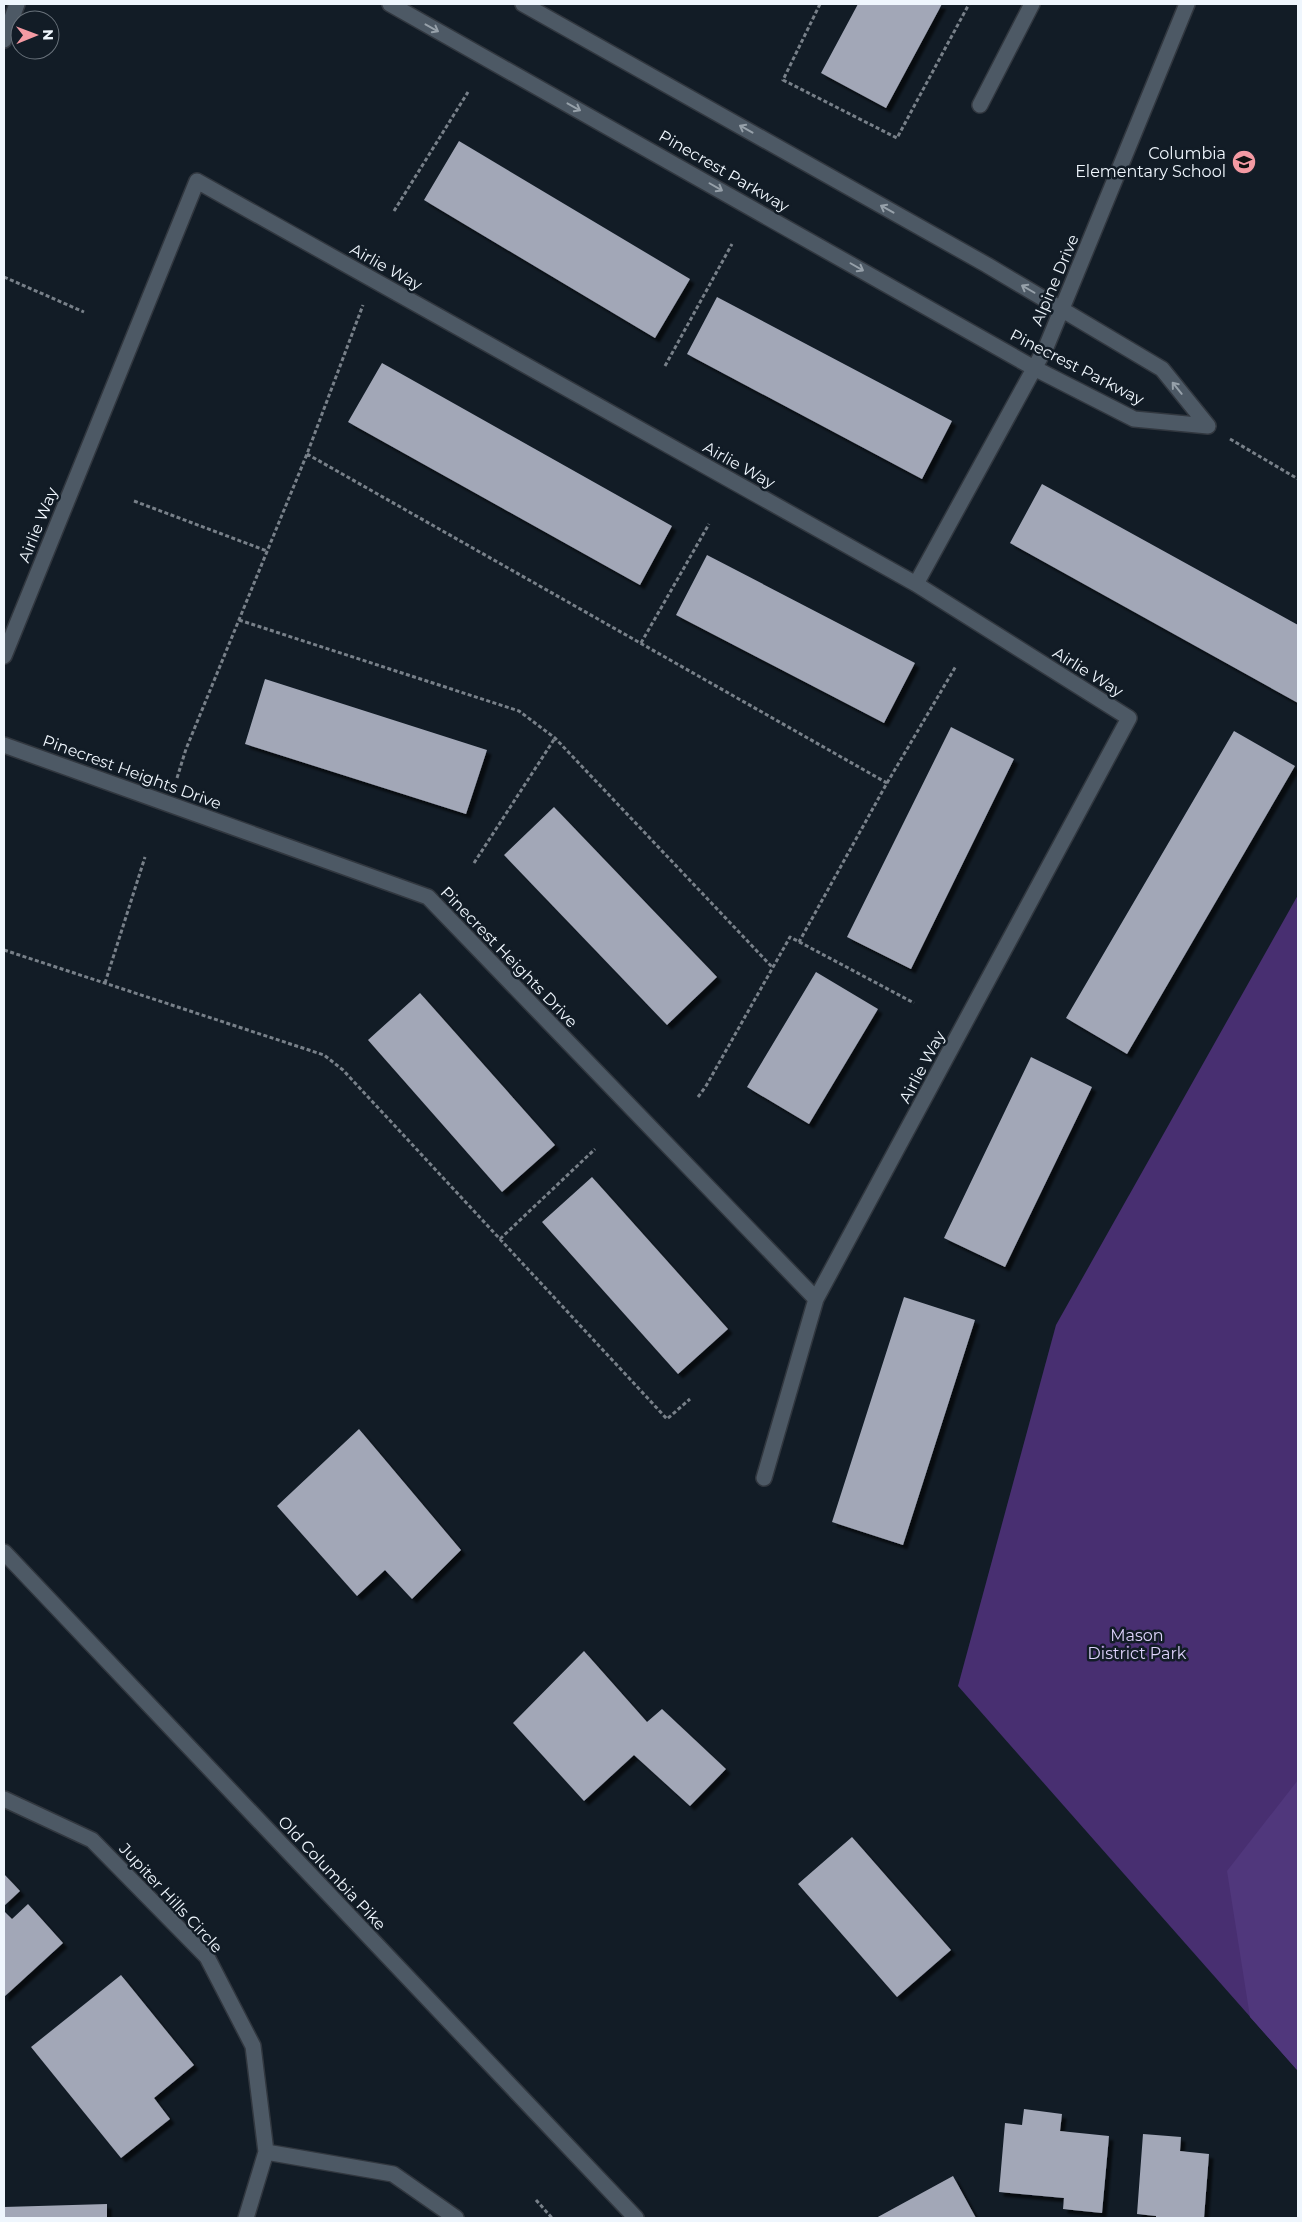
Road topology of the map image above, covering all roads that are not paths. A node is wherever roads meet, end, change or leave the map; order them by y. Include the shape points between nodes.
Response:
1 (17, 4) edge
2 (390, 4) edge
3 (523, 4) edge
4 (1032, 4) edge
5 (1187, 4) edge
6 (4, 40) edge
7 (980, 105) dead end
8 (1061, 309) junction
9 (1034, 368) junction
10 (916, 584) junction
11 (4, 656) edge
12 (4, 745) edge
13 (816, 1299) junction
14 (764, 1478) dead end
15 (4, 1552) edge
16 (4, 1799) edge
17 (266, 2152) junction
18 (246, 2218) edge
19 (456, 2218) edge
20 (636, 2218) edge

1 - 6 street
2 -> 9 street, Pinecrest Parkway
8 -> 3 street
4 - 7 street
5 - 8 street, Alpine Drive
8 - 9 street, Alpine Drive
9 -> 8 street, Pinecrest Parkway via 1134,419 1208,426 1162,369
9 - 10 street, Alpine Drive
10 - 11 street, Airlie Way via 197,181
10 - 13 street, Airlie Way via 1129,718
12 - 13 street, Pinecrest Heights Drive via 428,897
13 - 14 street
15 - 20 street, Old Columbia Pike
16 - 17 street, Jupiter Hills Circle via 92,1840 207,1957 254,2046
17 - 18 street, Jupiter Hills Circle
17 - 19 street via 393,2174

